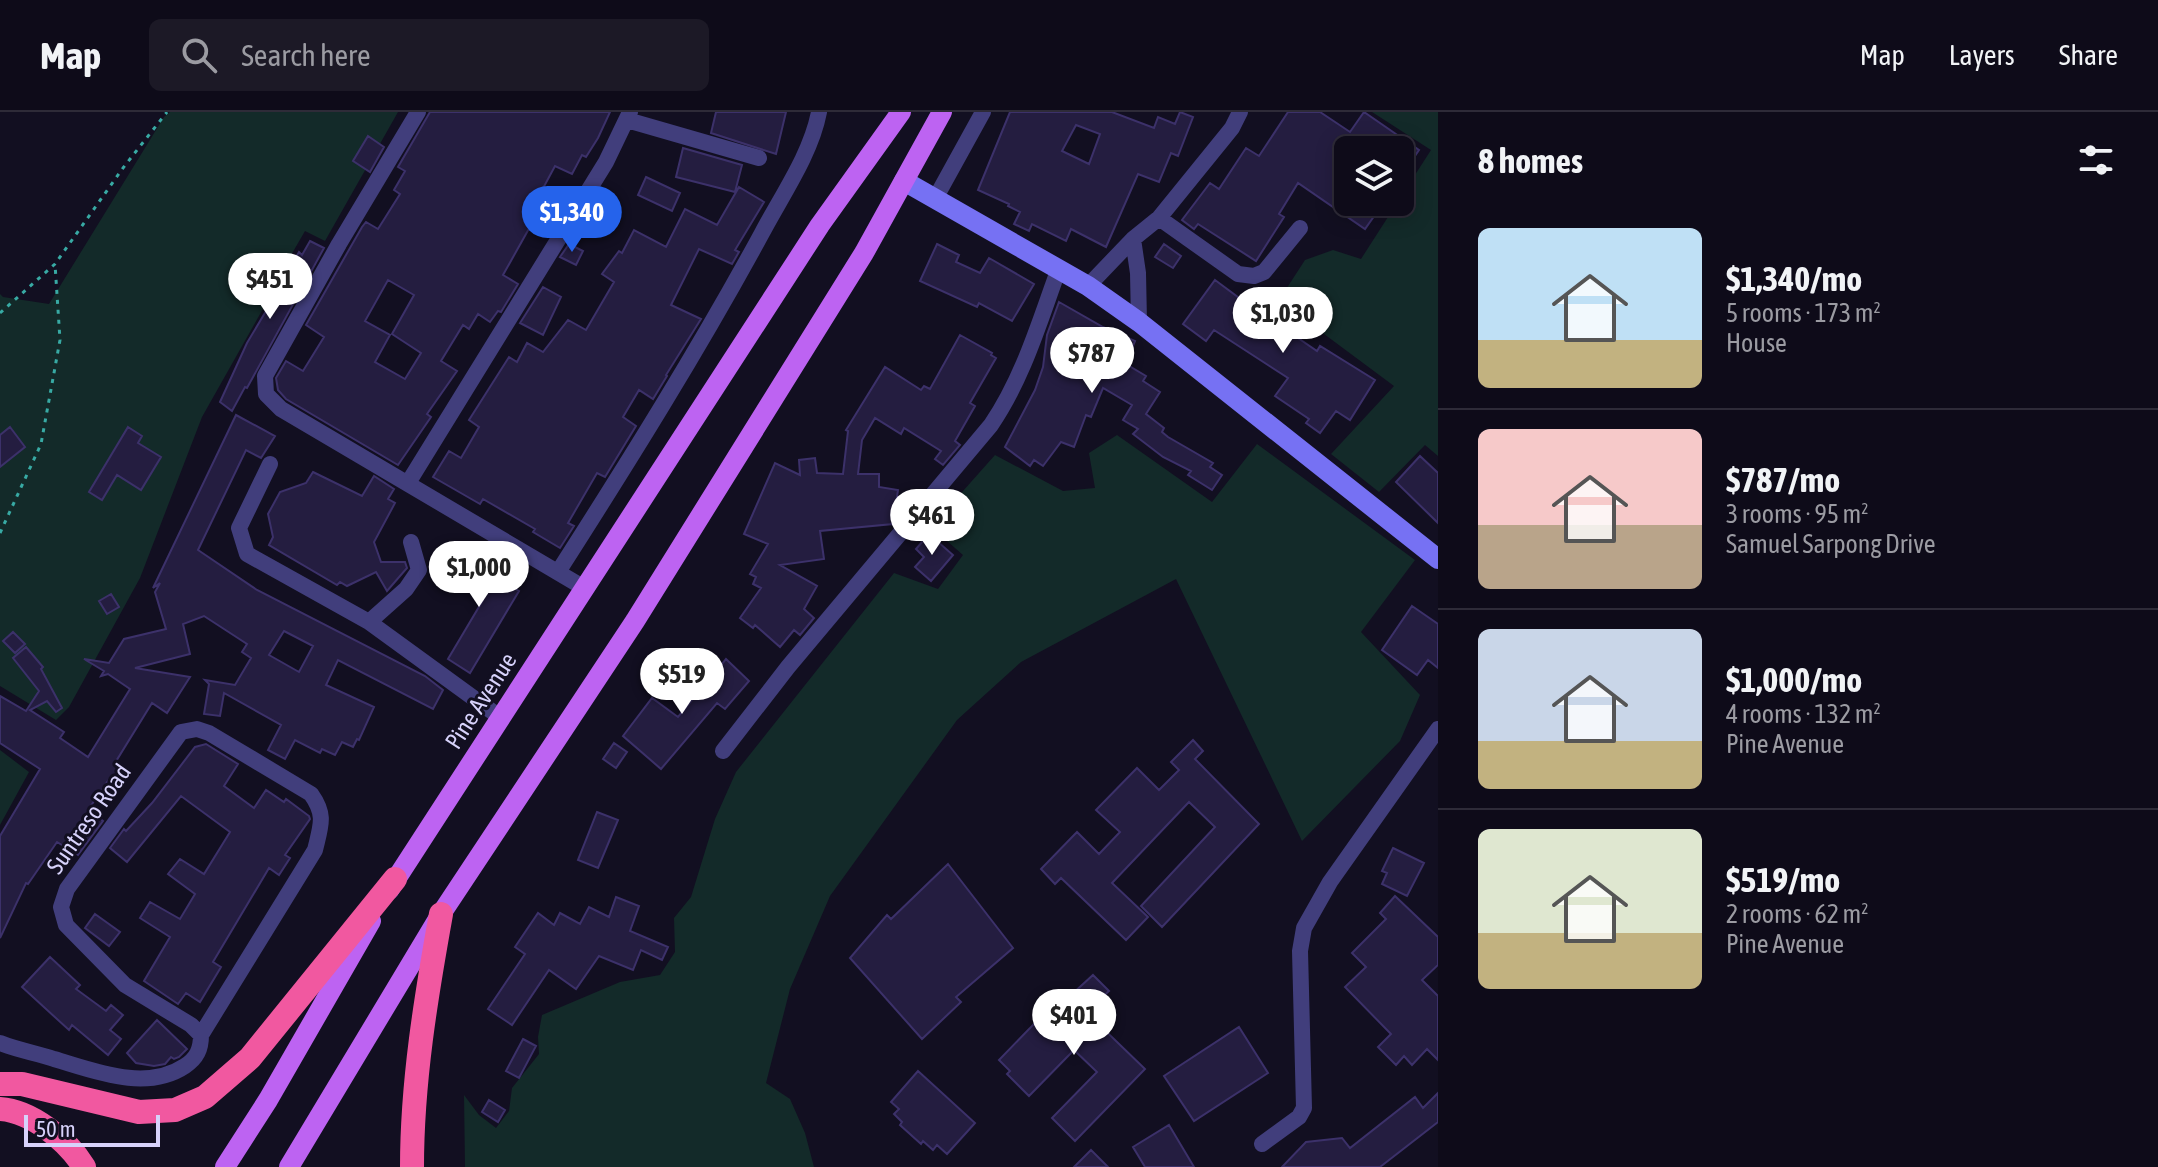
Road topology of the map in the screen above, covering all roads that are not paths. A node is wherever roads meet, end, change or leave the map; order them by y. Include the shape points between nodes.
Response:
1 (418, 112) edge
2 (819, 112) edge
3 (901, 112) edge
4 (942, 112) edge
5 (983, 112) edge
6 (1240, 112) edge
7 (628, 116) edge
8 (759, 158) dead end
9 (904, 181) junction
10 (935, 199) junction
11 (1159, 218) junction
12 (1300, 228) dead end
13 (1133, 239) junction
14 (1058, 271) junction
15 (1088, 286) junction
16 (1139, 322) junction
17 (270, 464) dead end
18 (408, 483) junction
19 (411, 542) dead end
20 (1438, 559) edge
21 (558, 572) junction
22 (586, 589) junction
23 (369, 622) junction
24 (501, 718) junction
25 (1438, 729) edge
26 (723, 751) dead end
27 (395, 879) junction
28 (441, 914) junction
29 (201, 1035) junction
30 (0, 1043) edge
31 (0, 1084) edge
32 (0, 1109) edge
33 (1262, 1144) dead end
34 (84, 1167) edge
35 (225, 1167) edge
36 (289, 1167) edge
37 (412, 1167) edge

1 - 18 street via 265,376 266,394 281,409
2 - 21 street via 798,165 739,277 656,420
3 - 22 main road, Pine Avenue via 820,225
4 - 9 main road
5 - 10 street
6 - 11 street
7 - 8 street
7 - 18 street via 606,162
9 - 10 street
9 - 28 main road via 635,621
10 - 14 street
11 - 12 street via 1238,274 1254,276 1264,272
11 - 13 street
13 - 15 street
13 - 16 street
14 - 15 street
14 - 26 street via 1018,376 991,425
15 - 16 street
16 - 20 street
17 - 23 street via 239,528 247,554
18 - 21 street
19 - 23 street via 419,570
21 - 22 street
22 - 24 main road, Pine Avenue
23 - 24 street
24 - 27 main road, Pine Avenue
25 - 33 street via 1330,882 1304,928 1304,1108
27 - 31 highway via 250,1058 205,1097 175,1110 139,1112 22,1084
27 - 35 main road, Pine Avenue
28 - 36 main road
28 - 37 highway via 427,991
29 - 29 street, Suntreso Road via 125,985 66,925 61,907 67,889 188,729 209,733 311,794 322,821 315,850
29 - 30 street via 193,1061 171,1076 144,1079 103,1073
32 - 34 highway via 45,1127 73,1149

